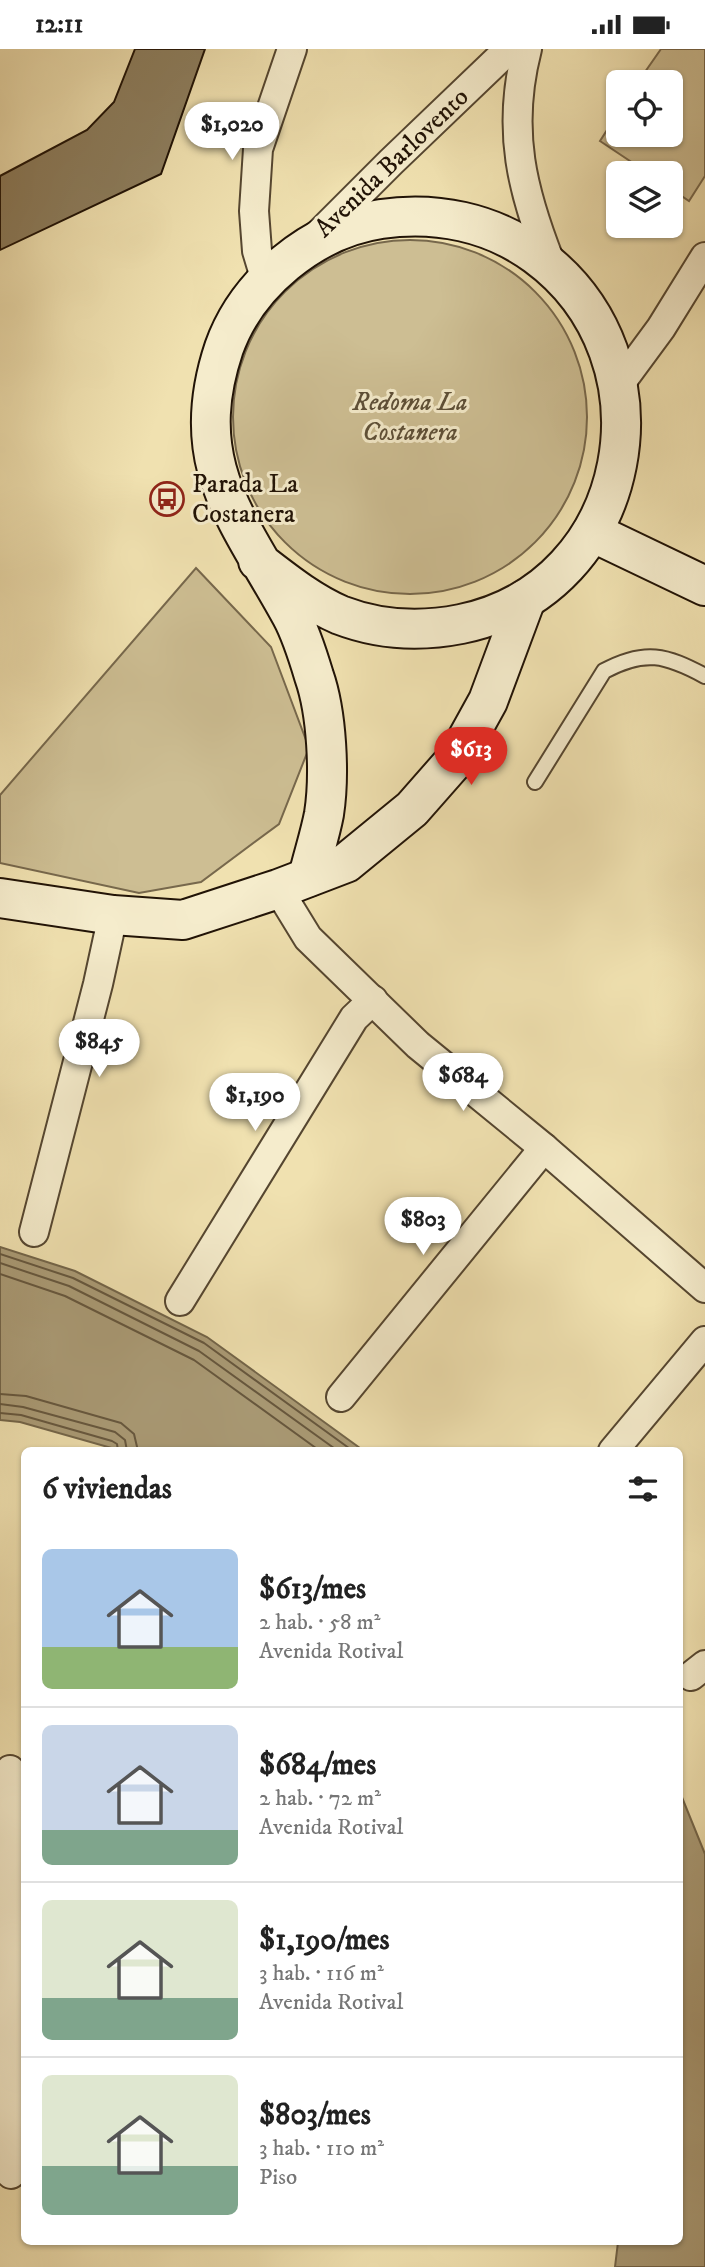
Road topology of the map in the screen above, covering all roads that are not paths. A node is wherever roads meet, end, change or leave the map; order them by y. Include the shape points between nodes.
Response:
1 (292, 49) edge
2 (509, 49) edge
3 (527, 49) edge
4 (306, 247) junction
5 (705, 257) edge
6 (552, 267) junction
7 (266, 281) junction
8 (619, 385) junction
9 (592, 532) junction
10 (258, 561) junction
11 (705, 586) edge
12 (526, 599) junction
13 (705, 676) edge
14 (535, 782) dead end
15 (293, 883) junction
16 (0, 898) edge
17 (113, 915) junction
18 (373, 1000) junction
19 (544, 1148) junction
20 (34, 1233) dead end
21 (705, 1288) edge
22 (180, 1301) dead end
23 (705, 1341) edge
24 (341, 1397) dead end
25 (616, 1447) edge
26 (11, 1771) edge
27 (11, 2174) dead end

1 - 7 street via 258,149 254,211 257,251
2 - 4 street, Avenida Barlovento
3 - 6 street via 520,75 517,124 521,173
4 - 6 main road via 376,219 414,215 488,228 522,244
4 - 7 main road
5 - 8 street
6 - 8 main road via 577,292 596,321
7 - 10 main road via 225,344 211,418 213,456 223,493
8 - 9 main road via 622,436 613,486
9 - 11 main road
9 - 12 main road via 574,557
10 - 12 main road via 340,614 387,628 435,629 482,619
10 - 15 main road via 293,618 316,680 327,746 324,813
12 - 15 main road via 488,701 456,758 412,809 366,849 346,863
13 - 14 lane via 656,656 623,661 604,671
15 - 17 main road via 183,920
15 - 18 street via 308,938
16 - 17 main road
17 - 20 street
18 - 19 street via 418,1045
18 - 22 street via 354,1018
19 - 21 street
19 - 24 street
23 - 25 street
26 - 27 street

